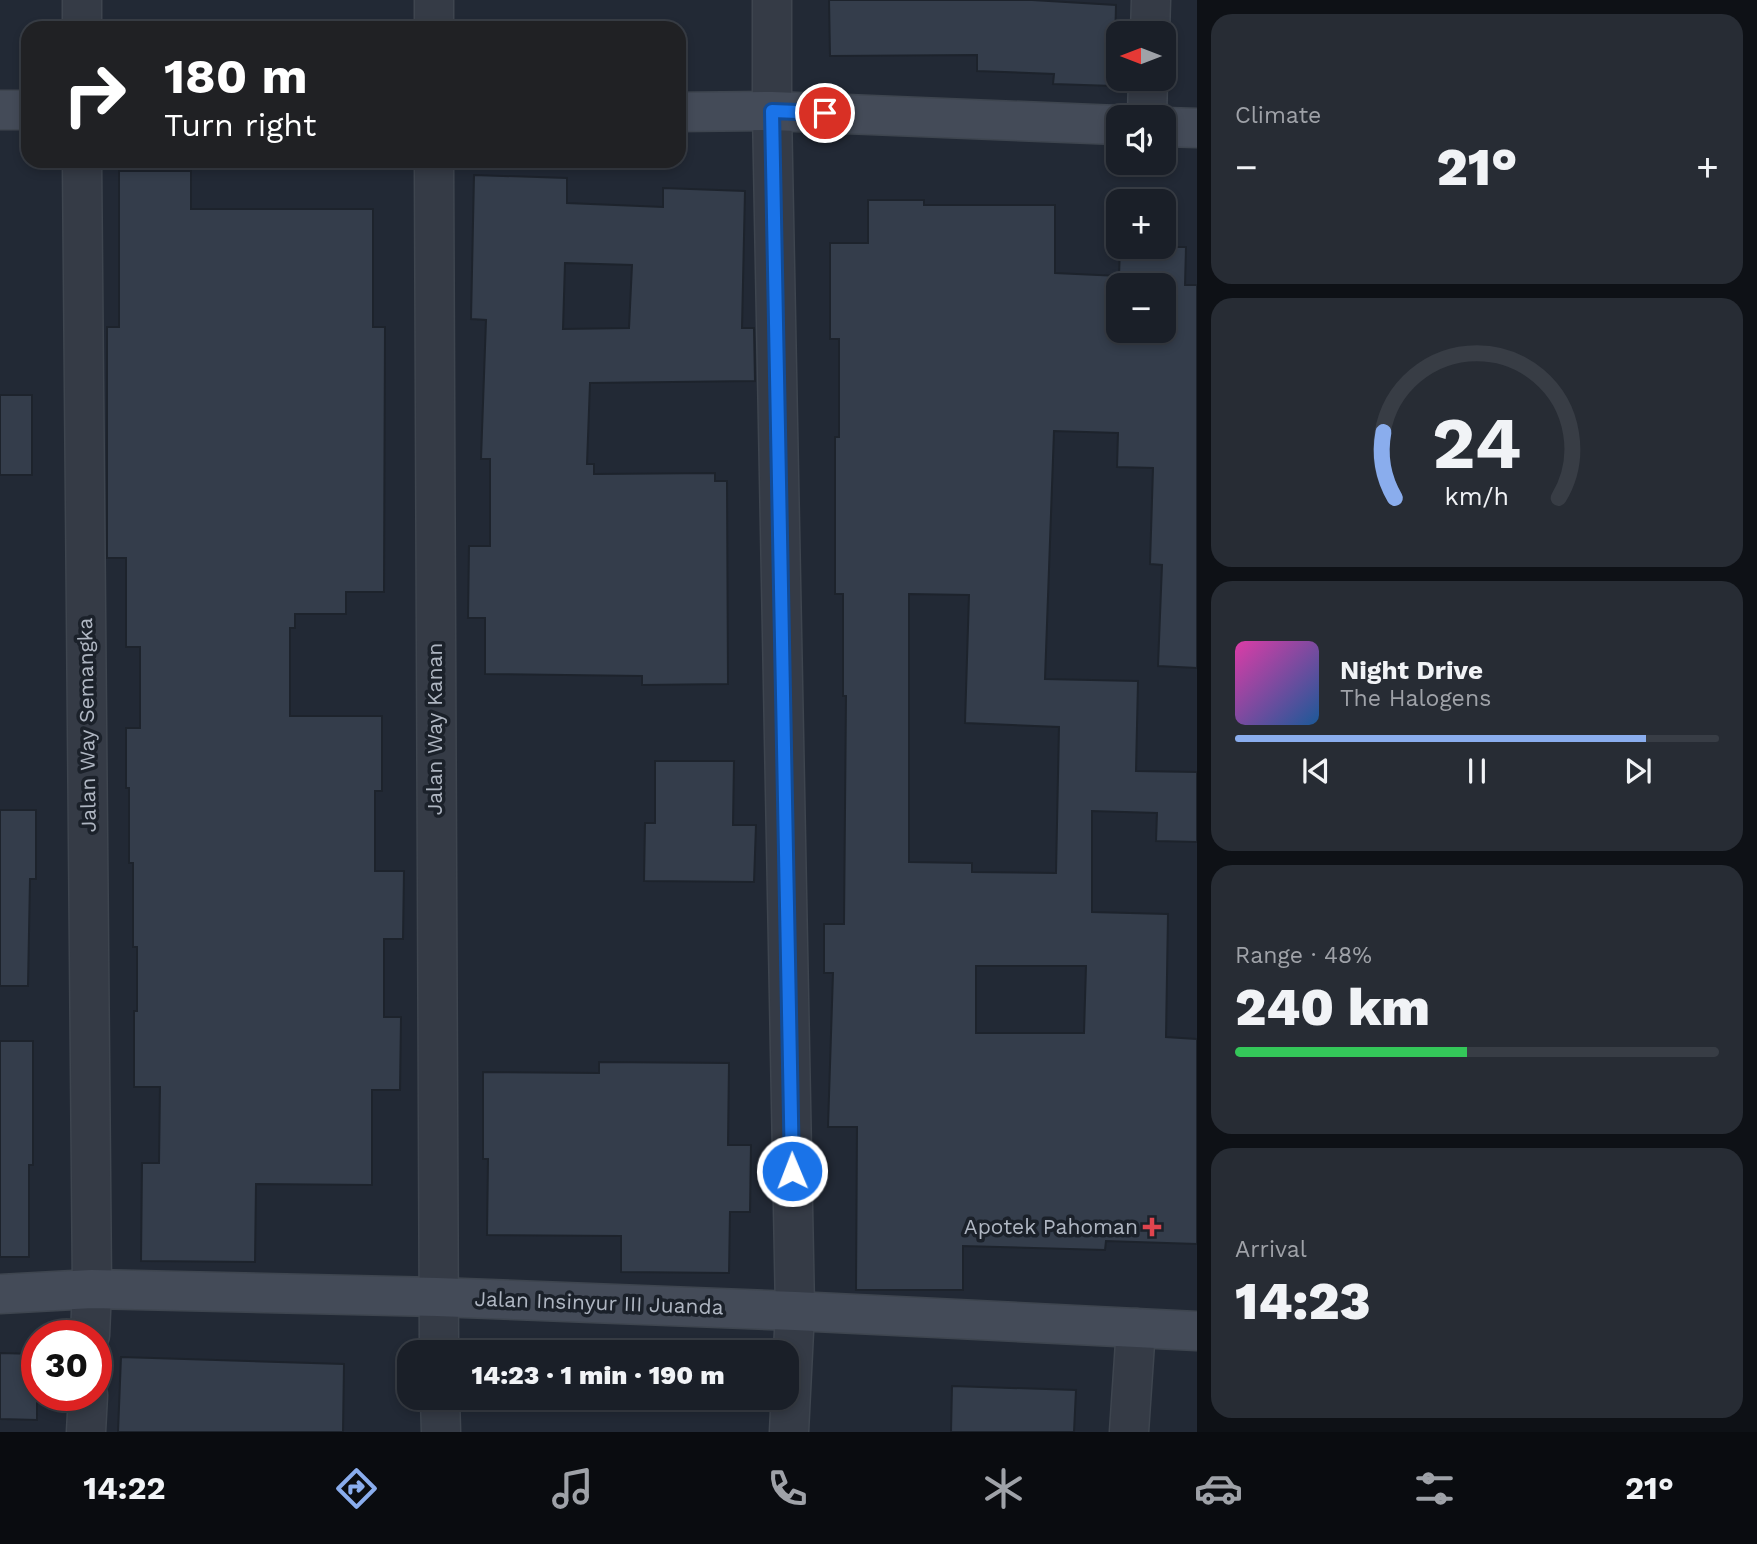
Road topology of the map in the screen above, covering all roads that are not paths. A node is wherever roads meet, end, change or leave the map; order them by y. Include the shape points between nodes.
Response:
1 (82, 0) edge
2 (434, 0) edge
3 (772, 0) edge
4 (1151, 0) edge
5 (82, 21) edge
6 (434, 21) edge
7 (1150, 21) edge
8 (0, 110) edge
9 (21, 110) edge
10 (772, 111) junction
11 (686, 112) edge
12 (1106, 125) edge
13 (1176, 127) edge
14 (1197, 128) edge
15 (82, 168) edge
16 (434, 168) edge
17 (92, 1289) junction
18 (0, 1294) edge
19 (437, 1297) junction
20 (795, 1311) junction
21 (91, 1320) edge
22 (1136, 1328) junction
23 (1197, 1331) edge
24 (439, 1340) edge
25 (440, 1410) edge
26 (87, 1411) edge
27 (86, 1432) edge
28 (441, 1432) edge
29 (789, 1432) edge
30 (1129, 1432) edge

1 - 5 street
2 - 6 street
3 - 10 street
4 - 7 street
8 - 9 main road
10 - 11 main road
10 - 12 main road
10 - 20 street
13 - 14 main road
15 - 17 street, Jalan Way Semangka
16 - 19 street, Jalan Way Kanan
17 - 18 main road, Jalan Insinyur III Juanda
17 - 19 main road, Jalan Insinyur III Juanda
17 - 21 street, Jalan Way Semangka
19 - 20 main road, Jalan Insinyur III Juanda
19 - 24 street, Jalan Way Kanan
20 - 22 main road, Jalan Insinyur III Juanda
20 - 29 street
22 - 23 main road, Jalan Insinyur III Juanda
22 - 30 street
25 - 28 street
26 - 27 street

